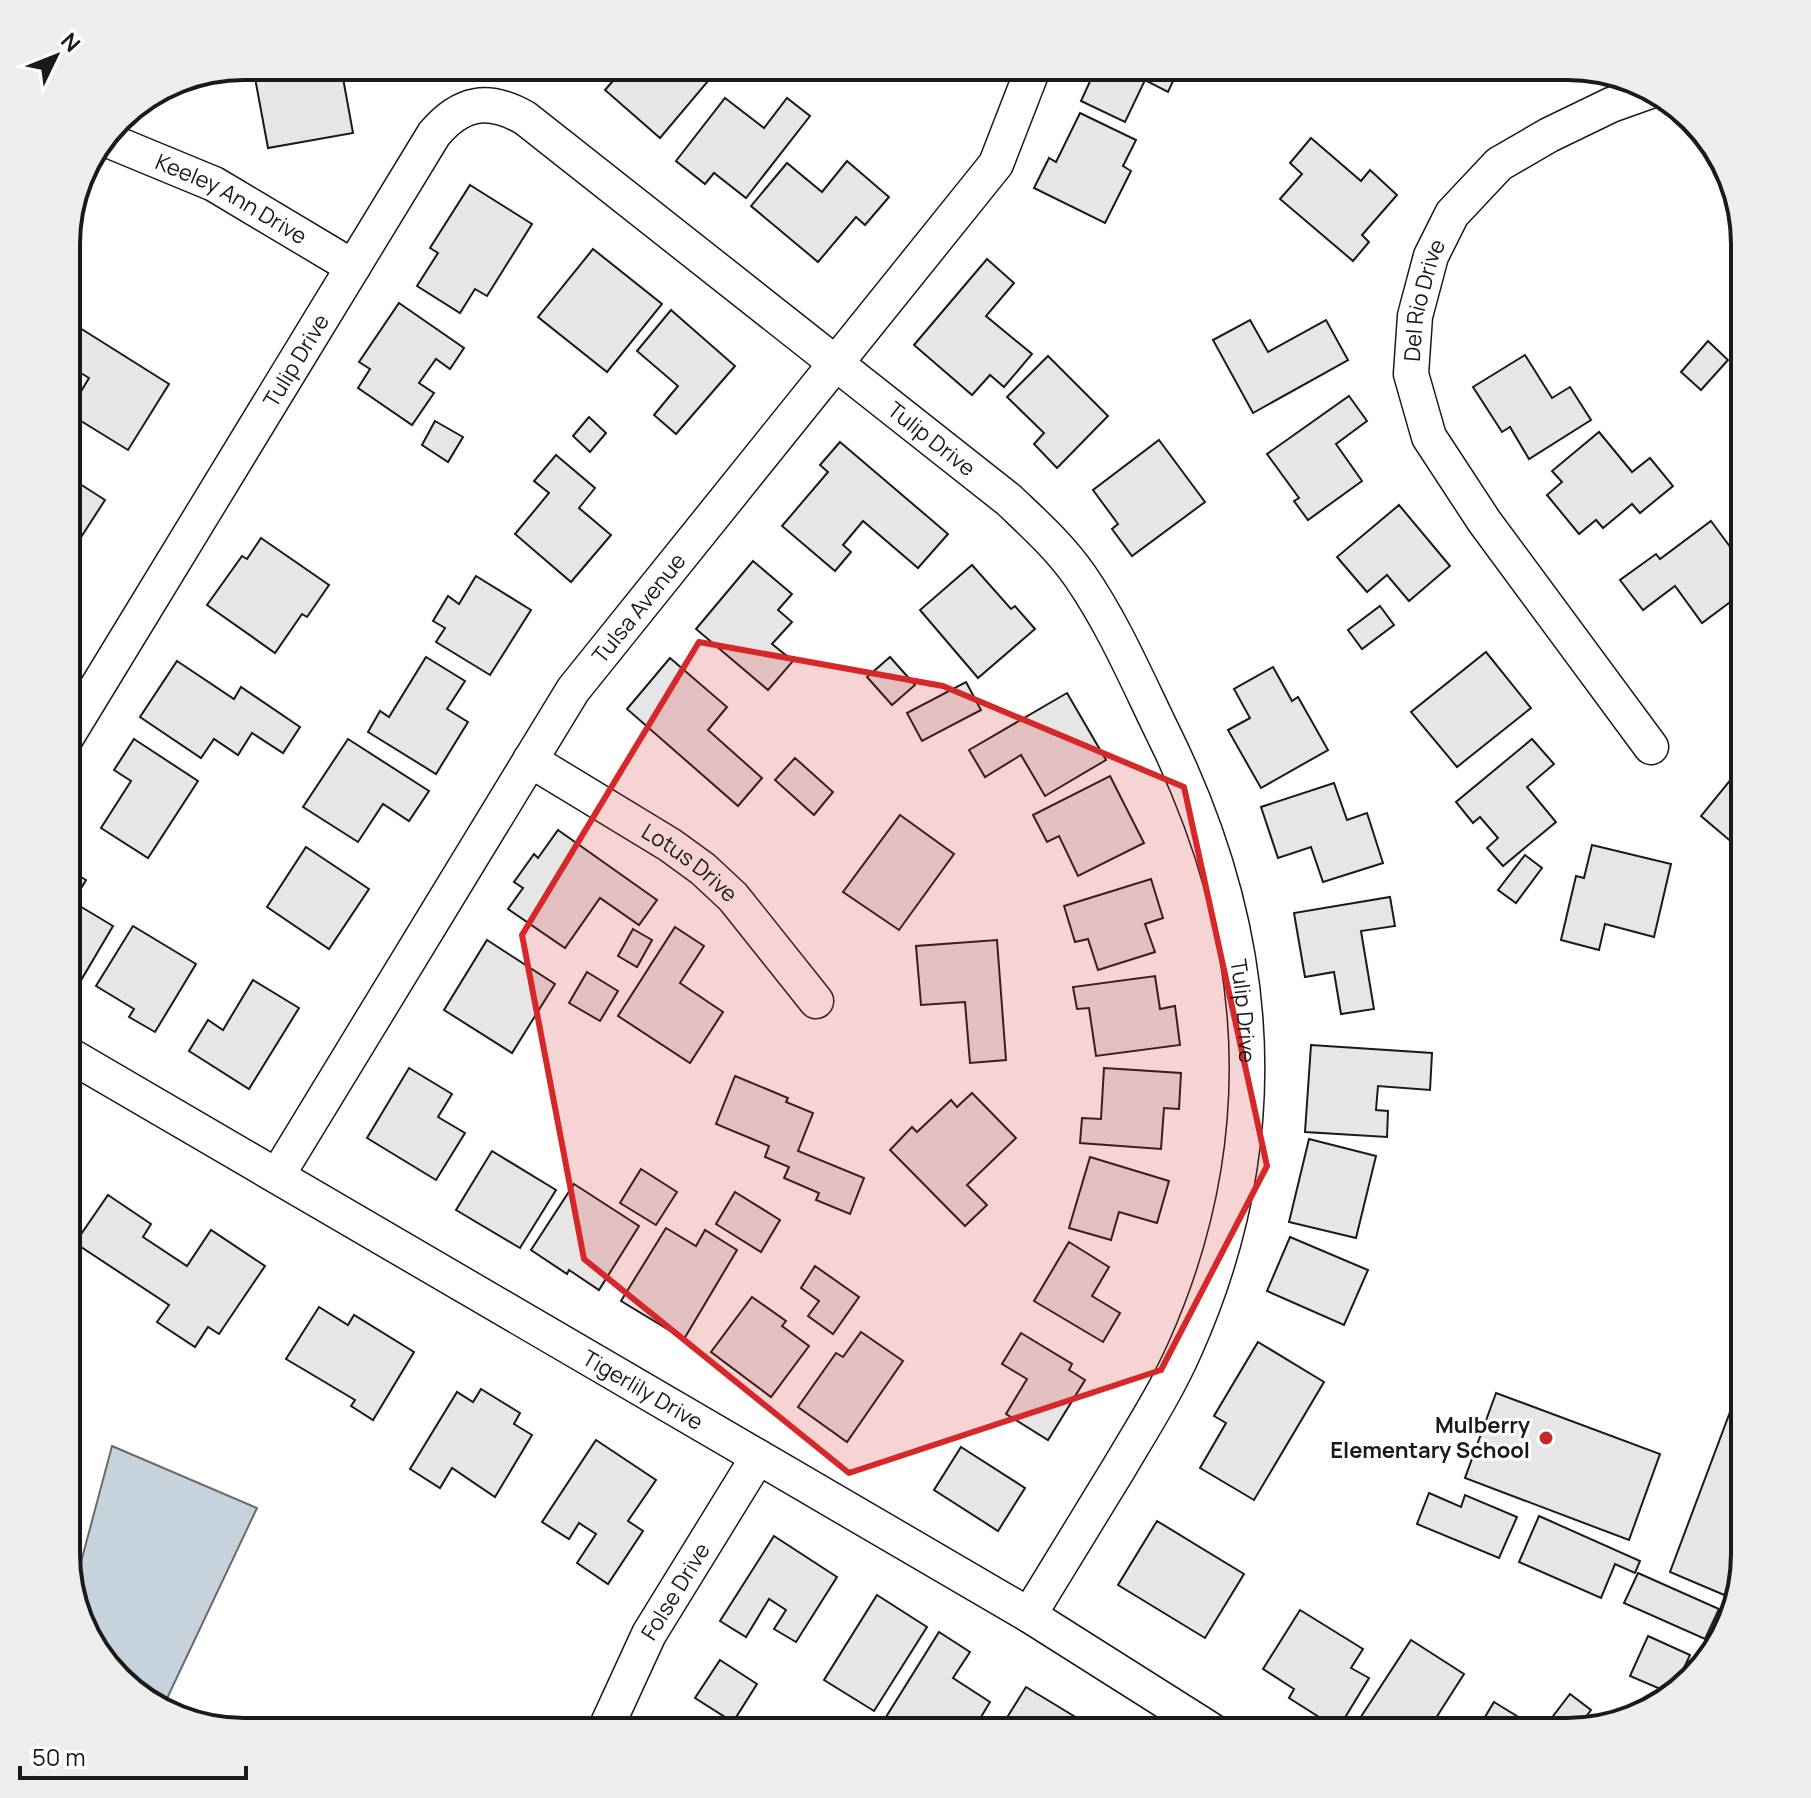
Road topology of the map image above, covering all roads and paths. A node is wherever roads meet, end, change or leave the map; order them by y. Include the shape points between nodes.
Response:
1 (1029, 80) edge
2 (1637, 96) edge
3 (115, 143) edge
4 (353, 267) junction
5 (836, 363) junction
6 (80, 715) edge
7 (1651, 747) dead end
8 (530, 760) junction
9 (816, 1001) dead end
10 (80, 1061) edge
11 (277, 1176) junction
12 (758, 1457) junction
13 (1029, 1615) junction
14 (610, 1718) edge
15 (1192, 1718) edge

1 - 5 street, Tulsa Avenue via 996,164
2 - 7 street, Del Rio Drive via 1499,164 1452,214 1431,256 1415,316 1411,374 1429,437 1484,521
3 - 4 street, Keeley Ann Drive via 214,184
4 - 5 street, Tulip Drive via 447,119 485,104 508,108
4 - 6 street, Tulip Drive
5 - 8 street, Tulsa Avenue via 573,690
5 - 13 street, Tulip Drive via 1009,500 1080,575 1192,794 1235,930 1248,1073 1231,1215 1211,1284 1185,1351 1152,1414
8 - 9 street, Lotus Drive via 703,869 733,897
8 - 11 street, Tulsa Avenue
10 - 11 street, Tigerlily Drive
11 - 12 street, Tigerlily Drive
12 - 13 street, Tigerlily Drive
12 - 14 street, Folse Drive via 649,1634
13 - 15 street, Tigerlily Drive

